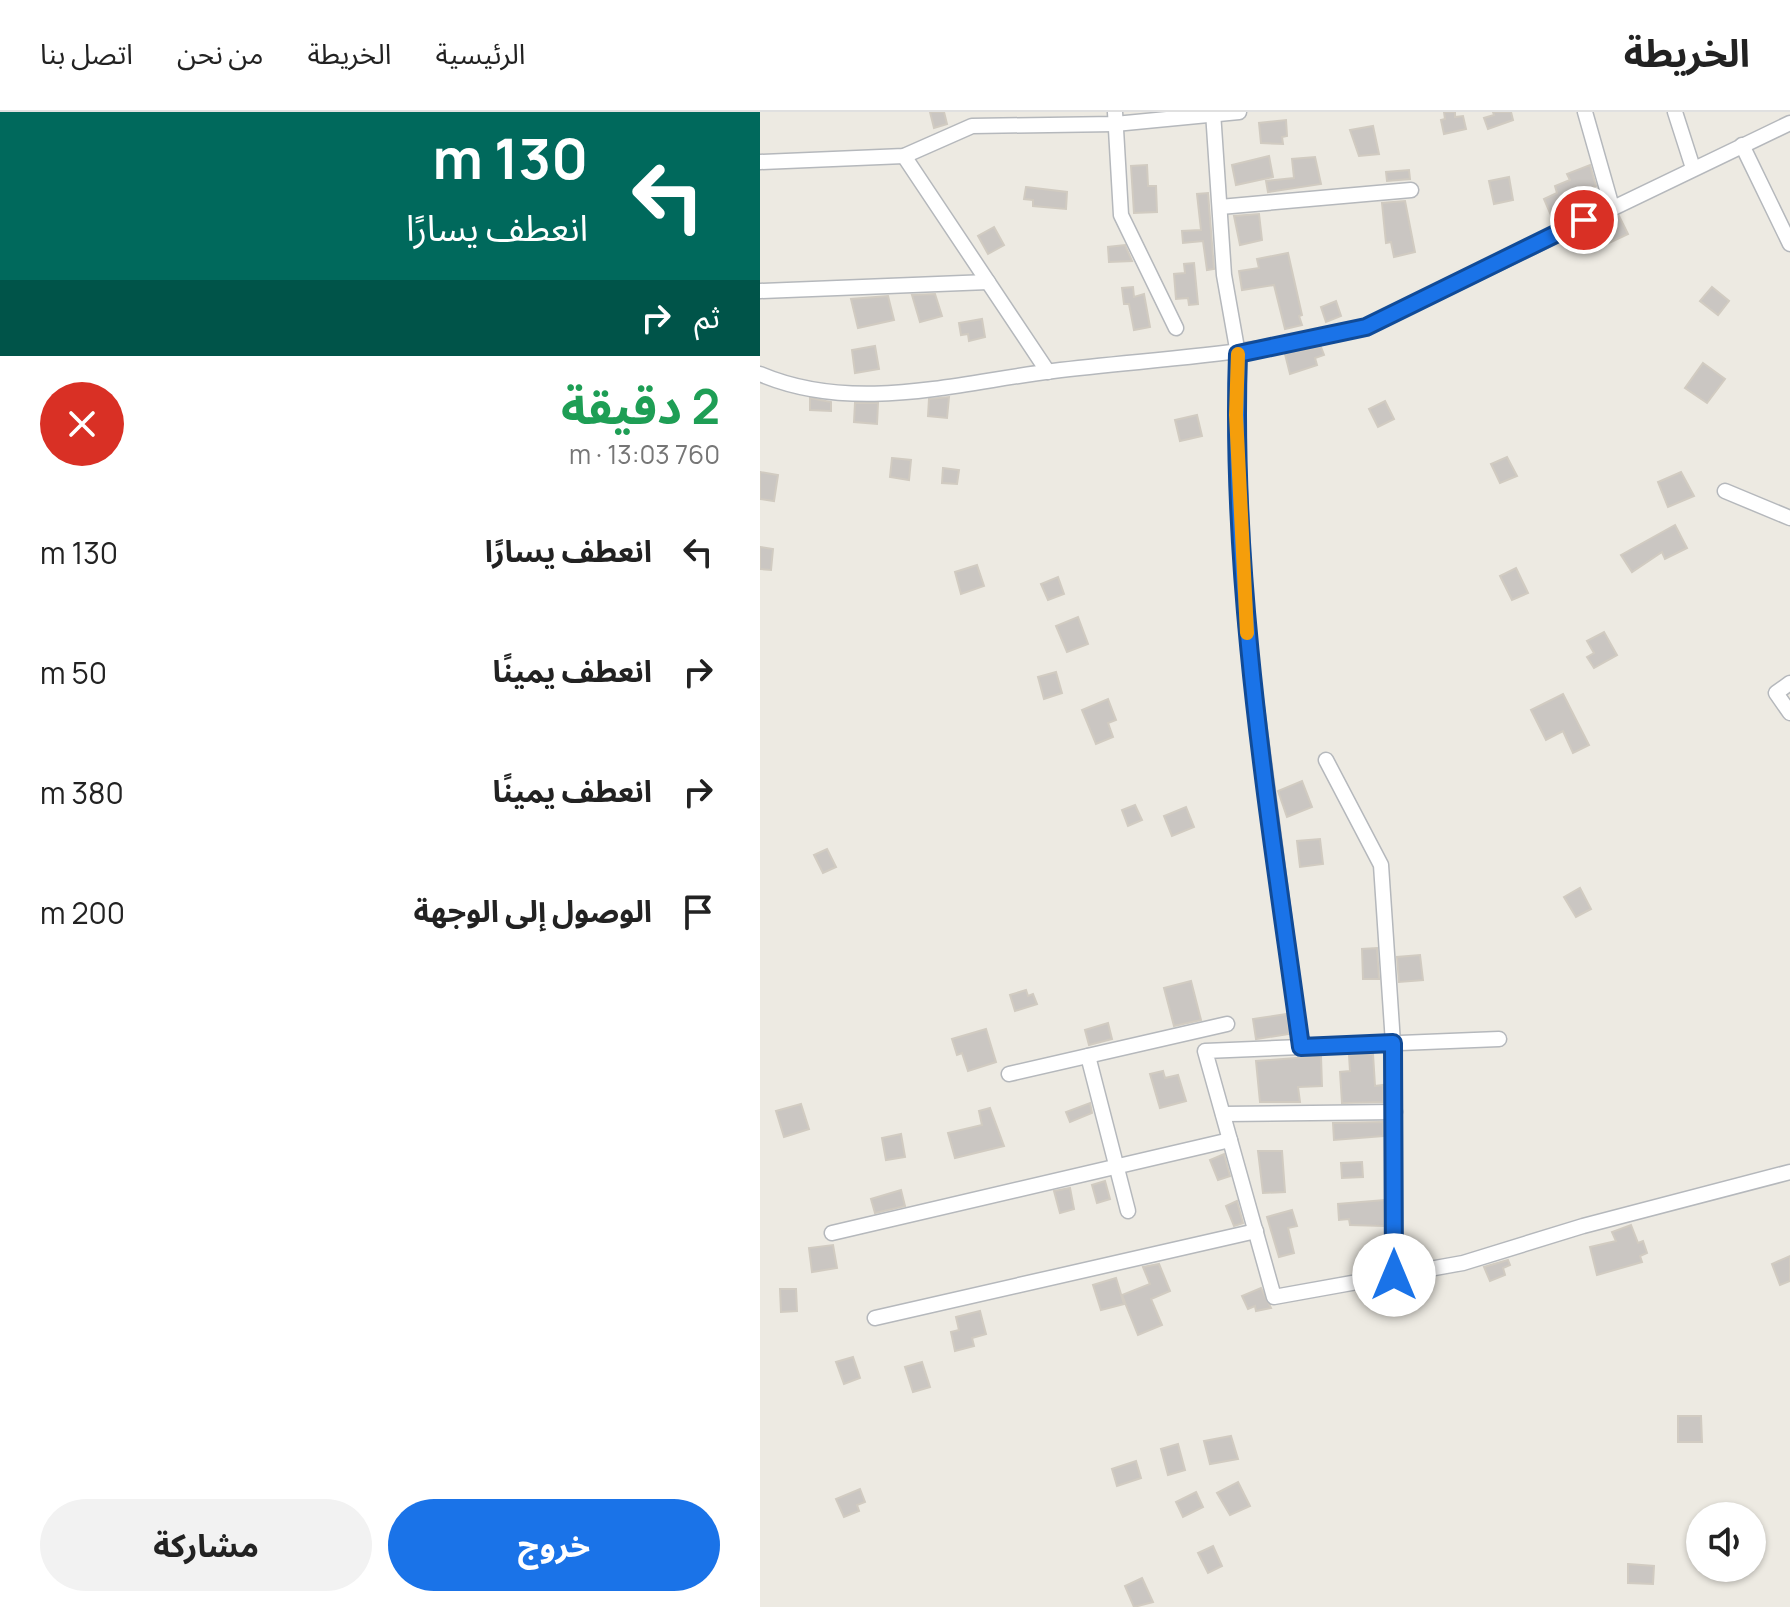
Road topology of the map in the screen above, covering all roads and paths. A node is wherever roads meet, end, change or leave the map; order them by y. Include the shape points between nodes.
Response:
1 (1239, 112) edge
2 (1585, 112) edge
3 (1675, 112) edge
4 (1213, 113) edge
5 (1115, 118) edge
6 (1782, 120) edge
7 (1742, 145) junction
8 (904, 156) junction
9 (760, 162) edge
10 (1693, 168) junction
11 (1411, 190) dead end
12 (1220, 207) junction
13 (1612, 207) junction
14 (1790, 244) edge
15 (988, 282) junction
16 (760, 291) edge
17 (1176, 328) dead end
18 (1238, 354) junction
19 (1048, 372) junction
20 (760, 374) edge
21 (1725, 491) dead end
22 (1790, 518) edge
23 (1790, 683) edge
24 (1790, 713) edge
25 (1326, 760) dead end
26 (1227, 1024) dead end
27 (1499, 1039) dead end
28 (1393, 1043) junction
29 (1301, 1047) junction
30 (1088, 1056) junction
31 (1009, 1074) dead end
32 (1395, 1112) junction
33 (1223, 1114) junction
34 (1230, 1140) junction
35 (1117, 1167) junction
36 (1790, 1172) edge
37 (1128, 1211) dead end
38 (1256, 1231) junction
39 (832, 1233) dead end
40 (1394, 1275) junction
41 (875, 1318) dead end

1 - 4 street
2 - 13 street
3 - 10 street
4 - 5 street
4 - 12 street
5 - 8 street via 972,126
5 - 17 street via 1121,215
6 - 7 street
7 - 10 street
7 - 14 street
8 - 9 street
8 - 15 street
10 - 13 street
11 - 12 street
12 - 18 street via 1224,275
13 - 18 street via 1366,327
15 - 16 street
15 - 19 street
18 - 19 street
18 - 29 street via 1246,625
19 - 20 street via 865,395 789,386
21 - 22 street
23 - 24 street via 1776,693
25 - 28 street via 1381,865
26 - 30 street
27 - 28 street
28 - 29 street
28 - 32 street
29 - 33 street via 1205,1051
30 - 31 street
30 - 35 street
32 - 33 street
32 - 40 street
33 - 34 street
34 - 35 street
34 - 38 street
35 - 37 street
35 - 39 street
36 - 40 street via 1463,1263
38 - 40 street via 1274,1297
38 - 41 street

